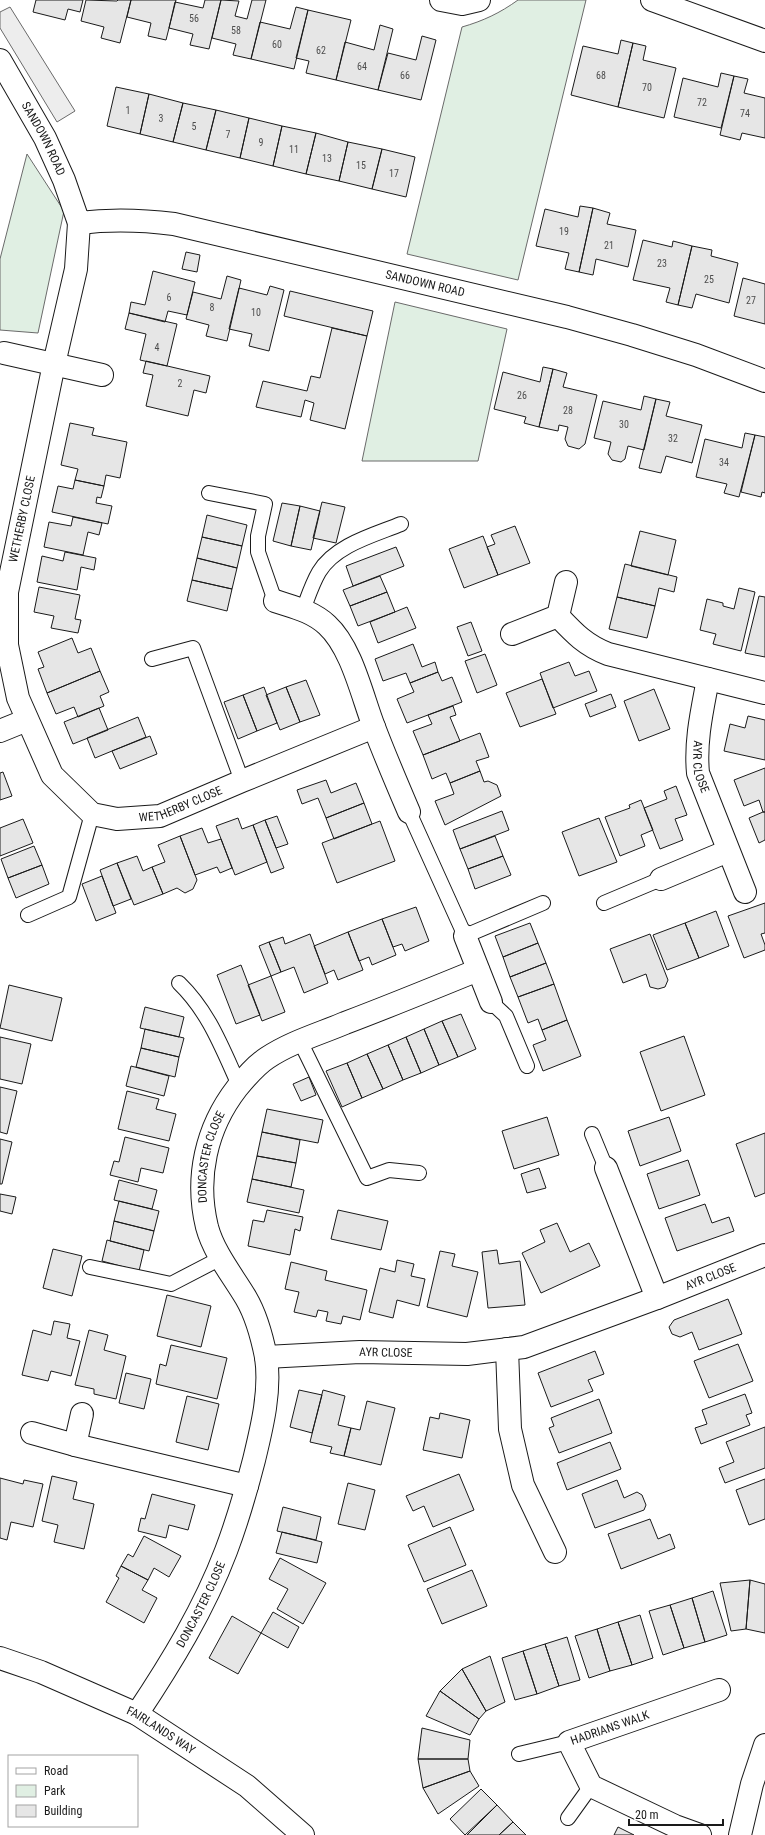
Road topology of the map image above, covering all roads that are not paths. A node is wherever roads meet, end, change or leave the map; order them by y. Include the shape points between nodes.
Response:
1 (441, 0) edge
2 (479, 0) edge
3 (652, 0) edge
4 (765, 41) edge
5 (0, 60) edge
6 (79, 223) junction
7 (2, 354) edge
8 (54, 364) junction
9 (102, 375) dead end
10 (765, 381) edge
11 (209, 493) dead end
12 (401, 524) dead end
13 (566, 582) dead end
14 (274, 602) joint
15 (303, 610) junction
16 (558, 616) junction
17 (512, 634) dead end
18 (152, 659) dead end
19 (708, 679) junction
20 (765, 693) edge
21 (27, 720) junction
22 (374, 727) junction
23 (0, 731) edge
24 (242, 781) junction
25 (409, 812) joint
26 (92, 814) junction
27 (728, 851) junction
28 (661, 879) joint
29 (745, 892) dead end
30 (543, 903) dead end
31 (604, 903) dead end
32 (28, 915) dead end
33 (465, 936) junction
34 (478, 970) junction
35 (179, 983) dead end
36 (490, 1002) joint
37 (300, 1041) junction
38 (527, 1066) dead end
39 (240, 1085) junction
40 (592, 1134) dead end
41 (606, 1168) joint
42 (419, 1174) dead end
43 (765, 1255) edge
44 (221, 1258) junction
45 (90, 1267) dead end
46 (657, 1298) junction
47 (507, 1349) junction
48 (266, 1357) junction
49 (82, 1414) dead end
50 (32, 1433) dead end
51 (75, 1445) junction
52 (247, 1486) junction
53 (555, 1552) dead end
54 (0, 1658) edge
55 (719, 1690) dead end
56 (137, 1714) junction
57 (569, 1742) junction
58 (765, 1745) edge
59 (519, 1754) dead end
60 (592, 1786) junction
61 (568, 1818) dead end
62 (303, 1835) edge
63 (700, 1835) edge
64 (740, 1835) edge

1 - 2 street via 462,4
3 - 4 street
5 - 6 street, SANDOWN ROAD via 45,138 64,180
6 - 8 street, SANDOWN ROAD via 76,269
6 - 10 street, SANDOWN ROAD via 126,220 174,224 567,317 696,355
7 - 8 street
8 - 9 street
8 - 21 street, WETHERBY CLOSE via 7,592 7,645 18,698
11 - 14 lane via 265,504 258,536 258,552
12 - 15 lane via 365,538 327,561 319,572
13 - 16 street
14 - 15 street
15 - 22 street via 327,626 338,638 348,657
16 - 17 street
16 - 19 street via 577,637 593,648
18 - 24 lane via 193,648
19 - 20 street
19 - 27 street, AYR CLOSE via 698,733 697,761 702,786
21 - 23 street
21 - 26 street, WETHERBY CLOSE via 52,775
22 - 24 street, WETHERBY CLOSE
22 - 25 street
24 - 26 street, WETHERBY CLOSE via 160,816 117,819
25 - 33 lane
26 - 32 lane via 69,897
27 - 28 street
27 - 29 street, AYR CLOSE
28 - 31 lane
30 - 33 lane
33 - 34 street
34 - 36 street
34 - 37 street, DONCASTER CLOSE
35 - 39 lane via 194,998 207,1017
36 - 38 lane via 506,1016
37 - 39 street, DONCASTER CLOSE via 267,1058
37 - 42 lane via 367,1178 389,1170
39 - 44 street, DONCASTER CLOSE via 224,1104 215,1124 203,1169 203,1209 208,1231
40 - 41 lane
41 - 46 street
43 - 46 street, AYR CLOSE
44 - 45 lane via 171,1284
44 - 48 street, DONCASTER CLOSE via 257,1321
46 - 47 street, AYR CLOSE via 524,1347
47 - 48 street, AYR CLOSE via 468,1354 360,1352
47 - 53 street via 510,1429 523,1485
48 - 52 street, DONCASTER CLOSE via 266,1401
49 - 51 street
50 - 51 street
51 - 52 street
52 - 56 street, DONCASTER CLOSE via 226,1553 211,1588 171,1663
54 - 56 street, FAIRLANDS WAY via 41,1672
55 - 57 street, HADRIANS WALK
56 - 62 street, FAIRLANDS WAY via 247,1786
57 - 59 lane
57 - 60 street, HADRIANS WALK
58 - 64 street via 752,1784
60 - 61 lane
60 - 63 street via 675,1826

